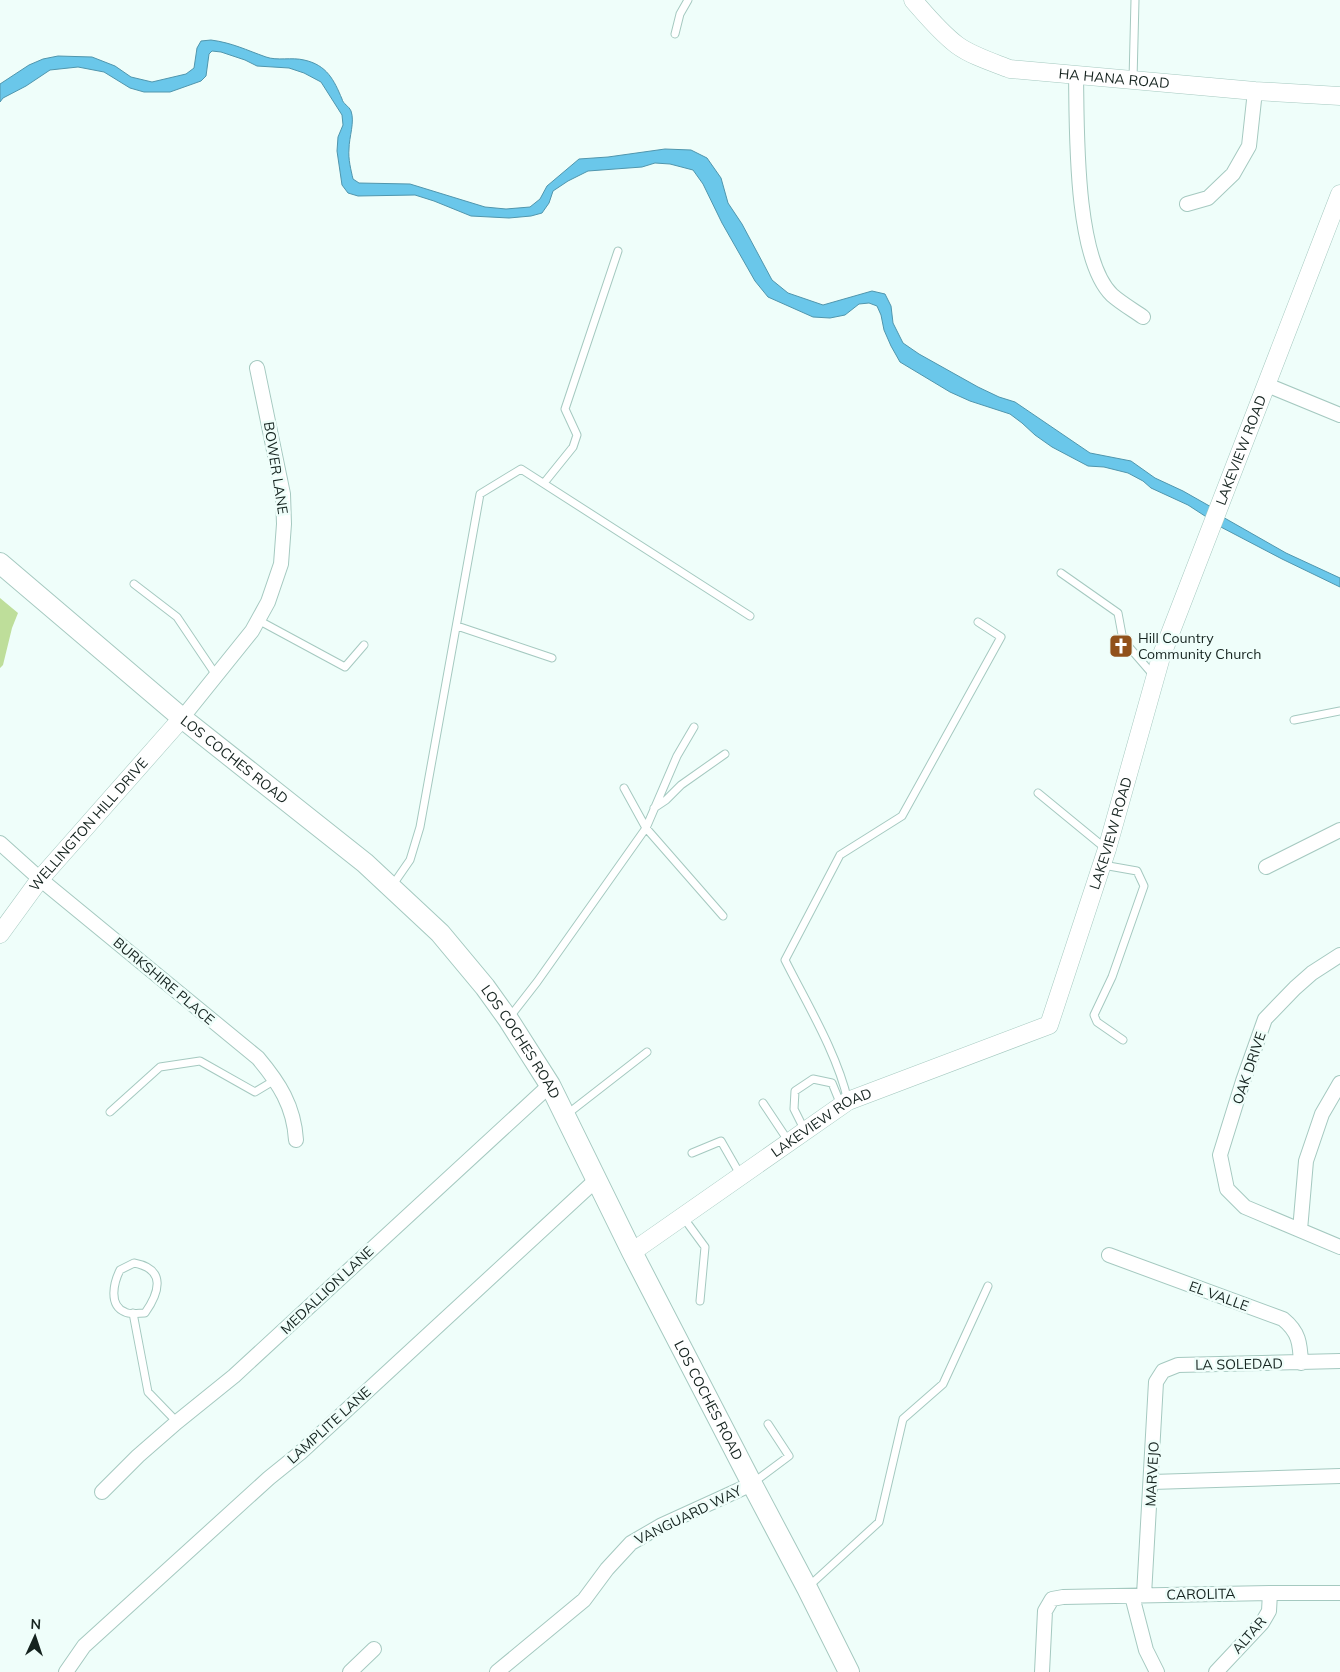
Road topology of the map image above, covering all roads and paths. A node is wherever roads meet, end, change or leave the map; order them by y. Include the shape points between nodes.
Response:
1 (688, 0) edge
2 (913, 0) edge
3 (1135, 0) edge
4 (675, 34) dead end
5 (1076, 74) junction
6 (1134, 80) junction
7 (1255, 91) junction
8 (1340, 96) edge
9 (1340, 194) edge
10 (1187, 204) dead end
11 (618, 250) dead end
12 (1143, 317) dead end
13 (257, 368) dead end
14 (1267, 385) junction
15 (1340, 415) edge
16 (544, 483) junction
17 (0, 564) edge
18 (1061, 573) dead end
19 (134, 584) dead end
20 (750, 616) dead end
21 (258, 620) junction
22 (978, 622) dead end
23 (456, 626) junction
24 (364, 645) dead end
25 (552, 658) dead end
26 (216, 675) junction
27 (1155, 677) junction
28 (1340, 711) edge
29 (182, 718) junction
30 (1294, 720) dead end
31 (694, 726) dead end
32 (725, 754) dead end
33 (624, 788) dead end
34 (1038, 793) dead end
35 (654, 808) junction
36 (646, 828) junction
37 (1340, 830) edge
38 (0, 843) edge
39 (1105, 857) junction
40 (1266, 867) dead end
41 (40, 878) junction
42 (391, 887) junction
43 (723, 916) dead end
44 (0, 934) edge
45 (1340, 954) edge
46 (508, 1019) junction
47 (1123, 1040) dead end
48 (647, 1052) dead end
49 (276, 1080) junction
50 (1340, 1083) edge
51 (550, 1085) junction
52 (763, 1103) dead end
53 (845, 1104) junction
54 (110, 1112) dead end
55 (566, 1115) junction
56 (805, 1132) junction
57 (296, 1140) dead end
58 (789, 1142) junction
59 (692, 1153) dead end
60 (741, 1176) junction
61 (596, 1180) junction
62 (683, 1216) junction
63 (1300, 1230) junction
64 (1340, 1247) edge
65 (632, 1252) junction
66 (1109, 1254) dead end
67 (988, 1286) dead end
68 (700, 1301) dead end
69 (133, 1313) junction
70 (1340, 1361) edge
71 (1301, 1363) junction
72 (1178, 1365) joint
73 (177, 1422) junction
74 (768, 1424) dead end
75 (1340, 1476) edge
76 (1152, 1482) junction
77 (752, 1484) junction
78 (102, 1492) dead end
79 (807, 1588) junction
80 (1270, 1593) junction
81 (1340, 1593) edge
82 (1138, 1596) junction
83 (374, 1649) dead end
84 (66, 1672) edge
85 (350, 1672) edge
86 (497, 1672) edge
87 (849, 1672) edge
88 (1042, 1672) edge
89 (1158, 1672) edge
90 (1216, 1672) edge

1 - 4 lane
2 - 5 street, HA HANA ROAD via 940,31 980,58 1010,69
3 - 6 lane
5 - 6 street, HA HANA ROAD
5 - 12 street via 1078,176 1090,250 1097,271 1111,294
6 - 7 street, HA HANA ROAD
7 - 8 street, HA HANA ROAD
7 - 10 street via 1249,146 1233,174 1208,198
9 - 14 street, LAKEVIEW ROAD
11 - 16 lane via 565,409 577,435 573,447
13 - 21 street, BOWER LANE via 282,490 284,524 281,564
14 - 15 street
14 - 27 street, LAKEVIEW ROAD
16 - 20 lane
16 - 23 lane via 520,469 480,494
17 - 29 main road, LOS COCHES ROAD
18 - 27 lane via 1118,613 1123,640
19 - 26 lane via 177,617
21 - 24 lane via 345,667
21 - 26 street, BOWER LANE
22 - 53 lane via 1001,637 902,816 840,855 785,960 844,1081
23 - 25 lane
23 - 42 lane via 420,827 410,860
26 - 29 street, BOWER LANE
27 - 39 street, LAKEVIEW ROAD
28 - 30 lane
29 - 41 street, WELLINGTON HILL DRIVE
29 - 42 main road, LOS COCHES ROAD via 321,827
31 - 35 lane
32 - 35 lane
33 - 36 lane
34 - 39 lane
35 - 36 lane
36 - 43 lane
36 - 46 lane
37 - 40 street
38 - 41 street, BURKSHIRE PLACE
39 - 47 lane via 1137,871 1144,886 1112,977 1094,1015 1097,1022
39 - 53 street, LAKEVIEW ROAD via 1049,1025
41 - 44 street, WELLINGTON HILL DRIVE
41 - 49 street, BURKSHIRE PLACE via 258,1058
42 - 46 main road, LOS COCHES ROAD via 440,933
45 - 63 street, OAK DRIVE via 1312,973 1265,1020 1220,1155 1227,1189 1245,1207
46 - 51 main road, LOS COCHES ROAD
48 - 55 lane
49 - 54 lane via 255,1092 200,1061 160,1067
49 - 57 street, BURKSHIRE PLACE via 291,1110
50 - 63 street via 1322,1114 1306,1161
51 - 55 main road, LOS COCHES ROAD
51 - 73 street, MEDALLION LANE via 234,1376
52 - 58 lane
53 - 56 street, LAKEVIEW ROAD
53 - 56 lane via 832,1083 813,1079 795,1091 794,1109
55 - 61 main road, LOS COCHES ROAD
56 - 58 street, LAKEVIEW ROAD
58 - 60 street, LAKEVIEW ROAD
59 - 60 lane via 721,1141
60 - 62 street, LAKEVIEW ROAD
61 - 65 main road, LOS COCHES ROAD
61 - 84 street, LAMPLITE LANE via 84,1646
62 - 65 street, LAKEVIEW ROAD
62 - 68 lane via 705,1247
63 - 64 street
65 - 77 main road, LOS COCHES ROAD
66 - 71 street, EL VALLE via 1282,1319 1292,1326 1300,1343
67 - 79 lane via 943,1384 903,1419 879,1522
69 - 69 lane via 145,1313 155,1295 158,1280 146,1266 134,1263 120,1270 114,1285 117,1306 124,1312
69 - 73 lane via 148,1392
70 - 71 street, LA SOLEDAD
71 - 72 street, LA SOLEDAD
72 - 76 street, MARVEJO via 1163,1370 1156,1382
73 - 78 street, MEDALLION LANE
74 - 77 lane via 789,1456
75 - 76 street
76 - 82 street, MARVEJO
77 - 79 main road, LOS COCHES ROAD
77 - 86 street, VANGUARD WAY via 662,1525 631,1543 584,1600
79 - 87 main road, LOS COCHES ROAD
80 - 81 street, CAROLITA
80 - 82 street, CAROLITA
80 - 90 street, ALTAR via 1269,1611 1262,1623
82 - 88 street, CAROLITA via 1052,1599 1045,1610
82 - 89 street, MARVEJO via 1146,1650
83 - 85 street

